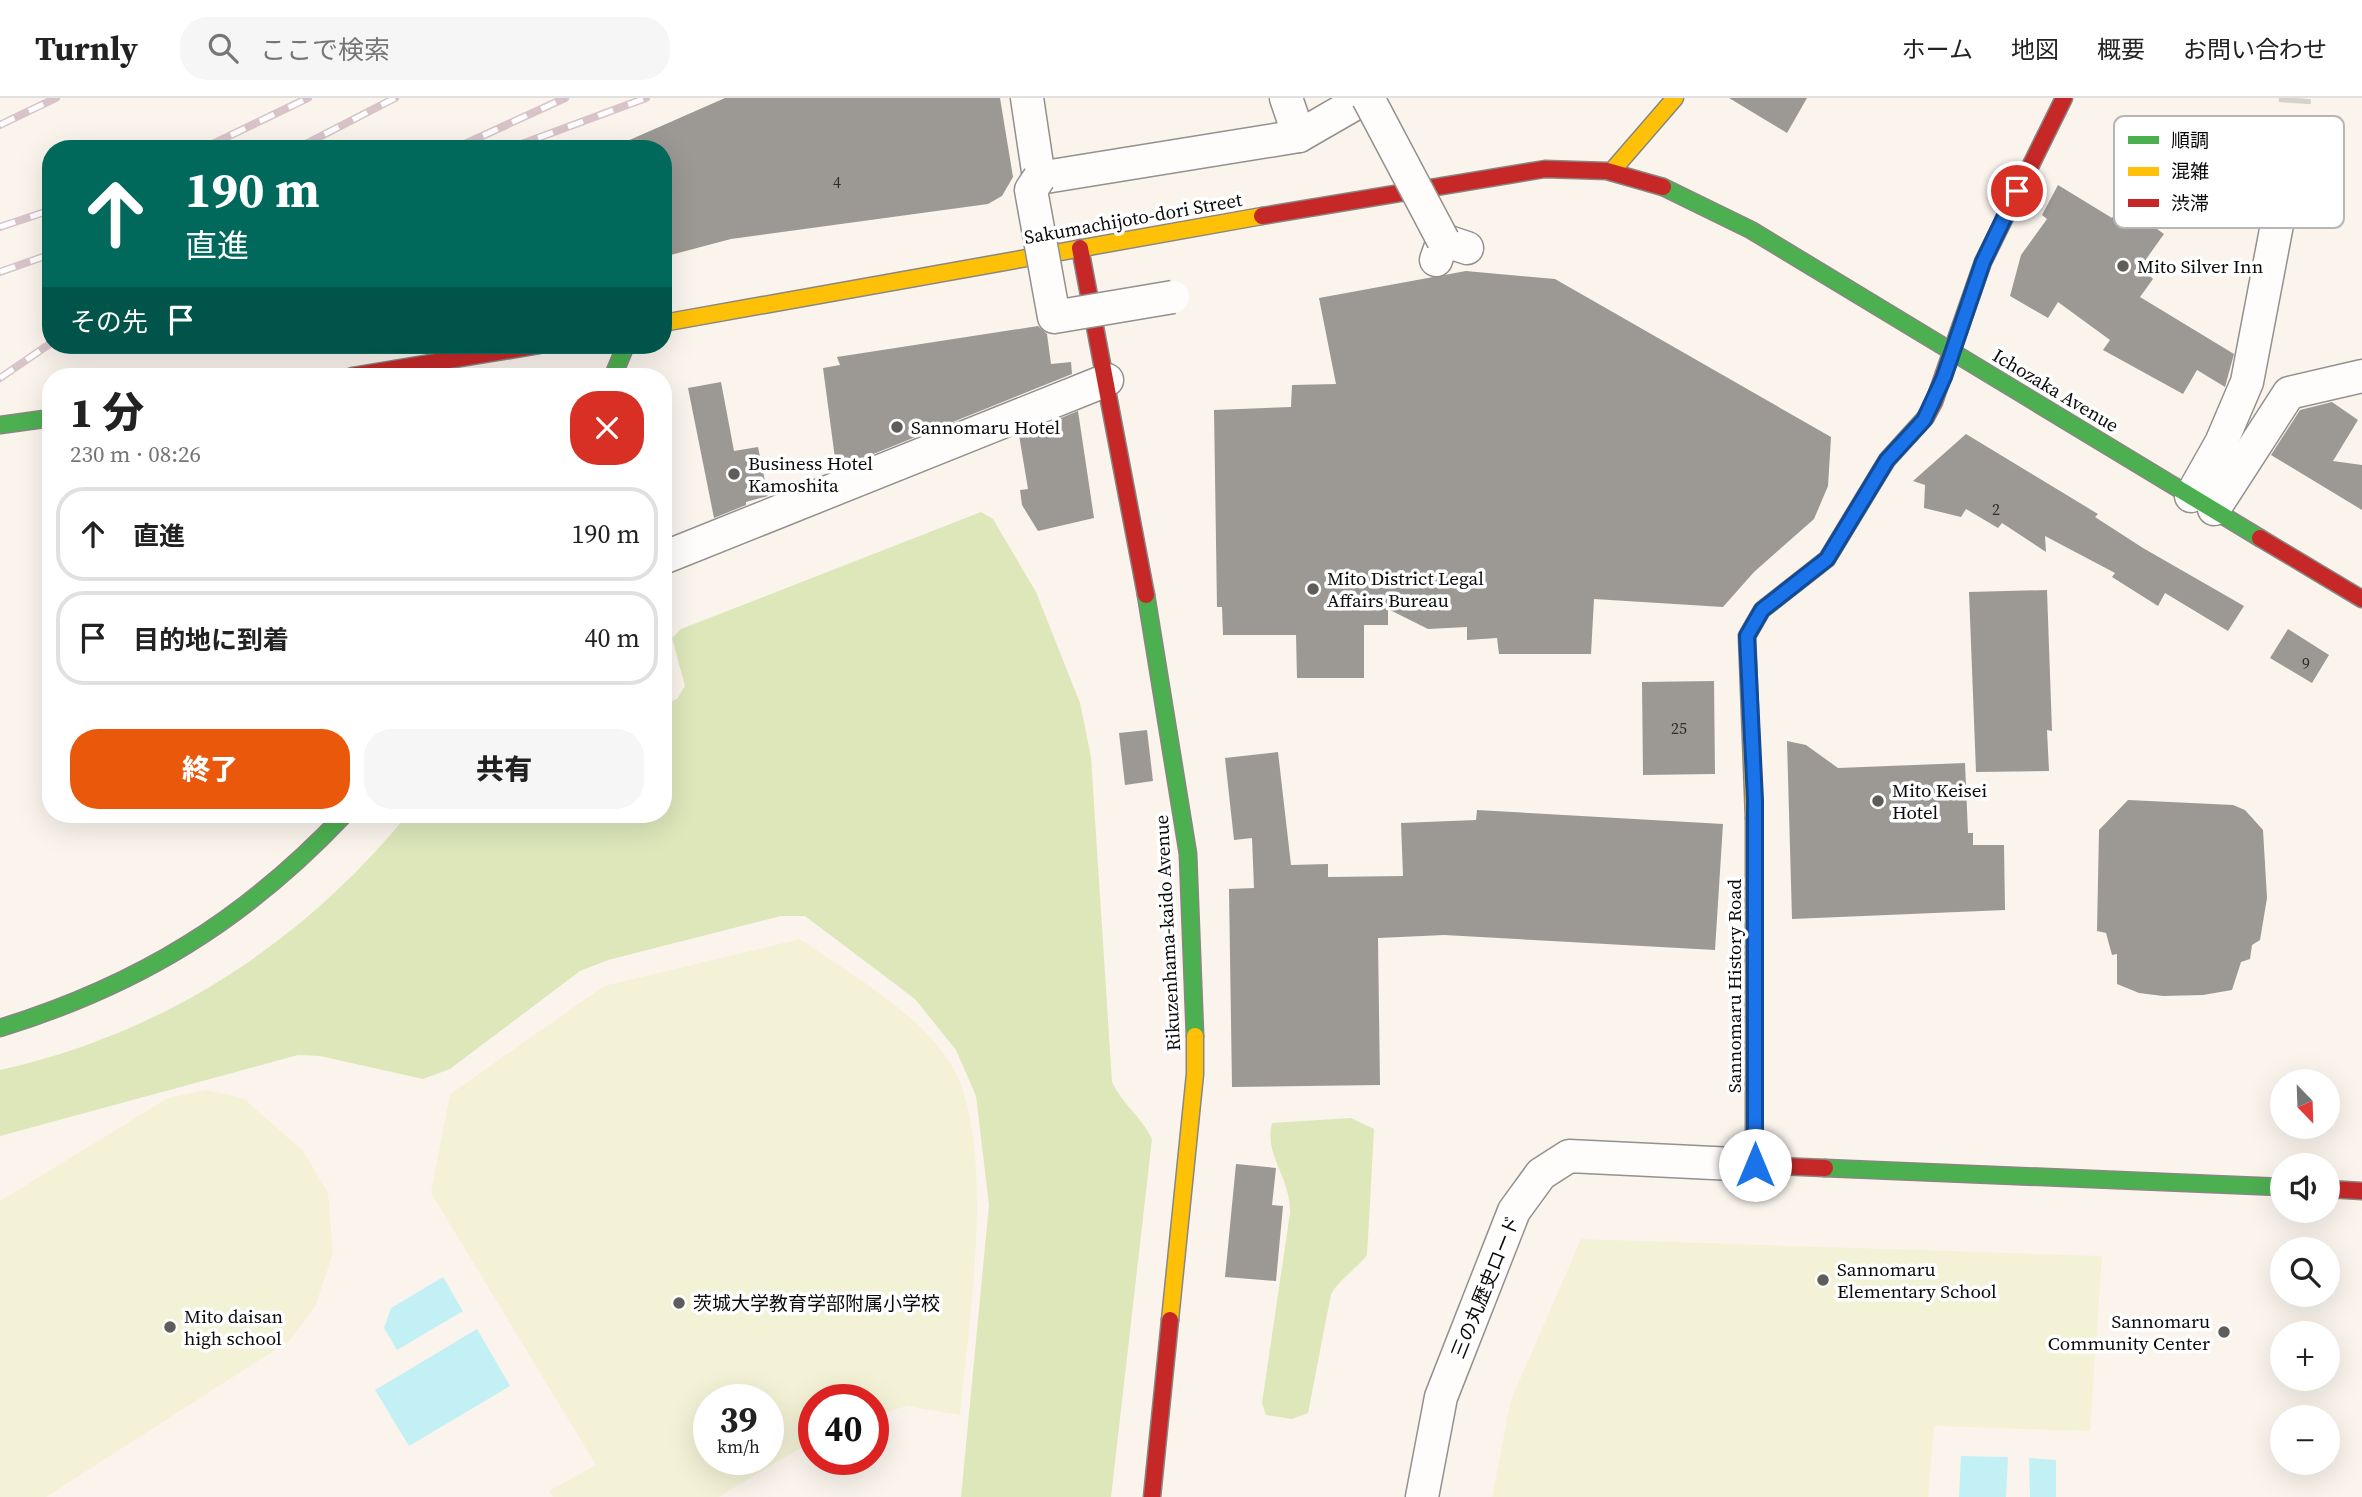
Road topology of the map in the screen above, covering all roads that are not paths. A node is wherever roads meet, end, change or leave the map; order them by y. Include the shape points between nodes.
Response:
1 (1027, 98) edge
2 (1286, 98) edge
3 (1367, 98) edge
4 (1675, 98) edge
5 (2064, 98) edge
6 (1299, 136) junction
7 (1611, 172) junction
8 (1039, 178) junction
9 (2276, 228) edge
10 (1080, 248) junction
11 (1449, 249) dead end
12 (1173, 297) dead end
13 (672, 321) edge
14 (1953, 352) junction
15 (485, 354) edge
16 (401, 368) edge
17 (2362, 376) edge
18 (1107, 380) junction
19 (42, 419) edge
20 (0, 425) edge
21 (2202, 503) junction
22 (672, 554) edge
23 (2362, 599) edge
24 (336, 823) edge
25 (0, 1028) edge
26 (1755, 1165) junction
27 (2270, 1186) edge
28 (2340, 1190) edge
29 (2362, 1191) edge
30 (1152, 1497) edge
31 (1422, 1497) edge

1 - 8 street
2 - 6 street
3 - 6 street
3 - 11 street, bridge
4 - 7 main road
5 - 14 main road, Sannomaru History Road via 1983,262
6 - 8 street
7 - 10 main road, Sakumachijoto-dori Street via 1584,168 1525,171
7 - 14 main road, Ichozaka Avenue via 1668,189 1721,215
8 - 12 street, bridge via 1031,190 1027,215 1054,317
9 - 21 street via 2247,382
10 - 13 main road, Sakumachijoto-dori Street
10 - 18 main road, Rikuzenhama-kaido Avenue
14 - 21 main road, Ichozaka Avenue
14 - 26 main road, Sannomaru History Road via 1924,420 1887,460 1827,559 1762,610 1747,636 1755,800
15 - 16 main road
17 - 21 street via 2289,393
18 - 22 street
18 - 30 main road, Rikuzenhama-kaido Avenue via 1176,760 1188,854 1194,963 1195,1074
19 - 20 main road
21 - 23 main road, Ichozaka Avenue
24 - 25 main road via 290,872 201,939 99,993
26 - 27 main road
26 - 31 street, 三の丸歴史ロード via 1569,1156 1541,1174 1514,1211 1441,1397
28 - 29 main road

